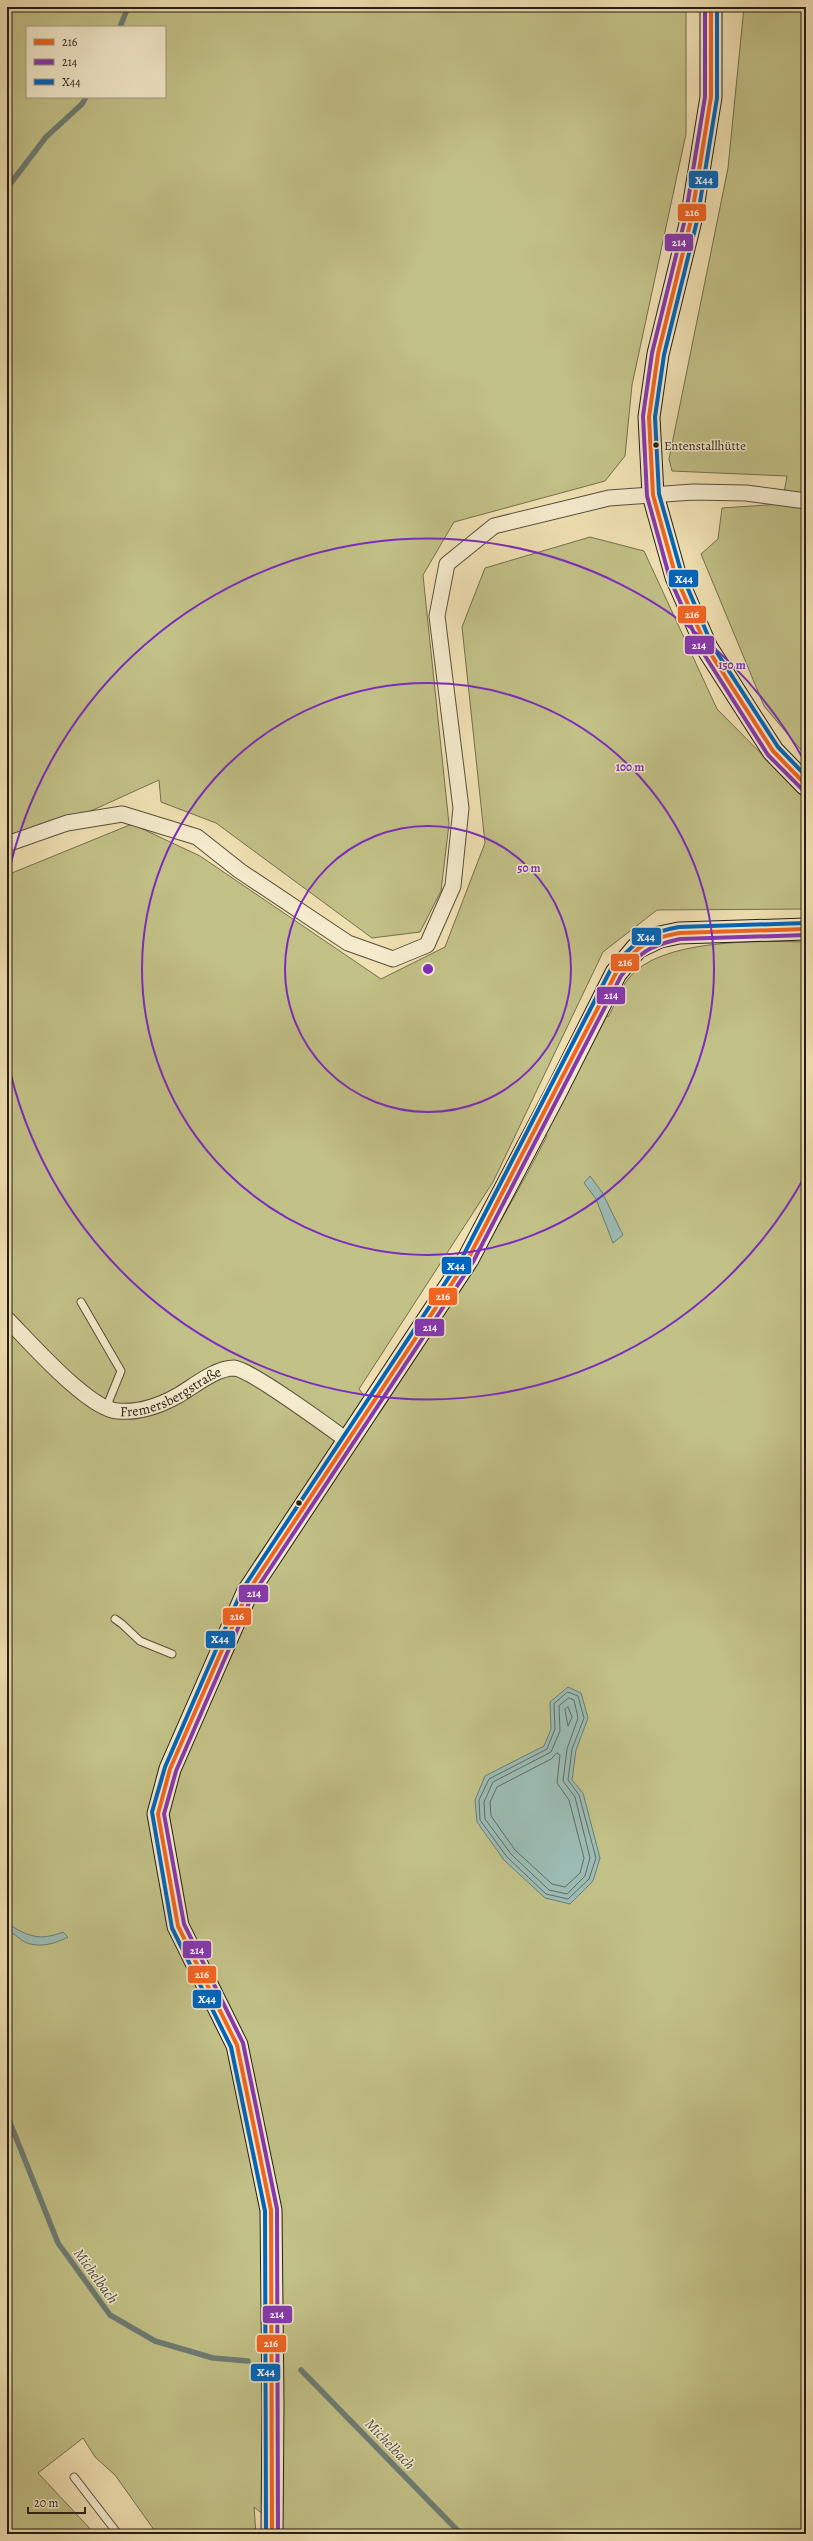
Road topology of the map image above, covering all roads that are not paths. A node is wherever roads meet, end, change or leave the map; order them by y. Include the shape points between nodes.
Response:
1 (712, 7) edge
2 (653, 496) junction
3 (806, 501) edge
4 (806, 785) edge
5 (7, 844) edge
6 (806, 929) edge
7 (81, 1302) dead end
8 (7, 1319) edge
9 (106, 1408) junction
10 (348, 1441) junction
11 (114, 1620) dead end
12 (172, 1654) dead end
13 (74, 2477) dead end
14 (118, 2534) edge
15 (272, 2534) edge

1 - 2 main road via 711,97 691,220 658,354 649,416
2 - 3 street via 693,492 746,493
2 - 4 main road via 676,577 707,648 773,751
2 - 5 street via 609,498 494,526 447,564 437,616 461,808 453,886 427,946 393,959 348,943 240,871 197,837 122,814 67,823
6 - 10 main road via 680,933 660,937 637,948 616,973 468,1259
7 - 9 lane via 121,1371
8 - 9 street, Fremersbergstraße via 68,1381
9 - 10 street, Fremersbergstraße via 117,1411 157,1407 220,1371 234,1368 254,1377
10 - 15 main road via 247,1593 170,1769 158,1814 178,1926 236,2045 271,2210
11 - 12 lane via 140,1641
13 - 14 lane

